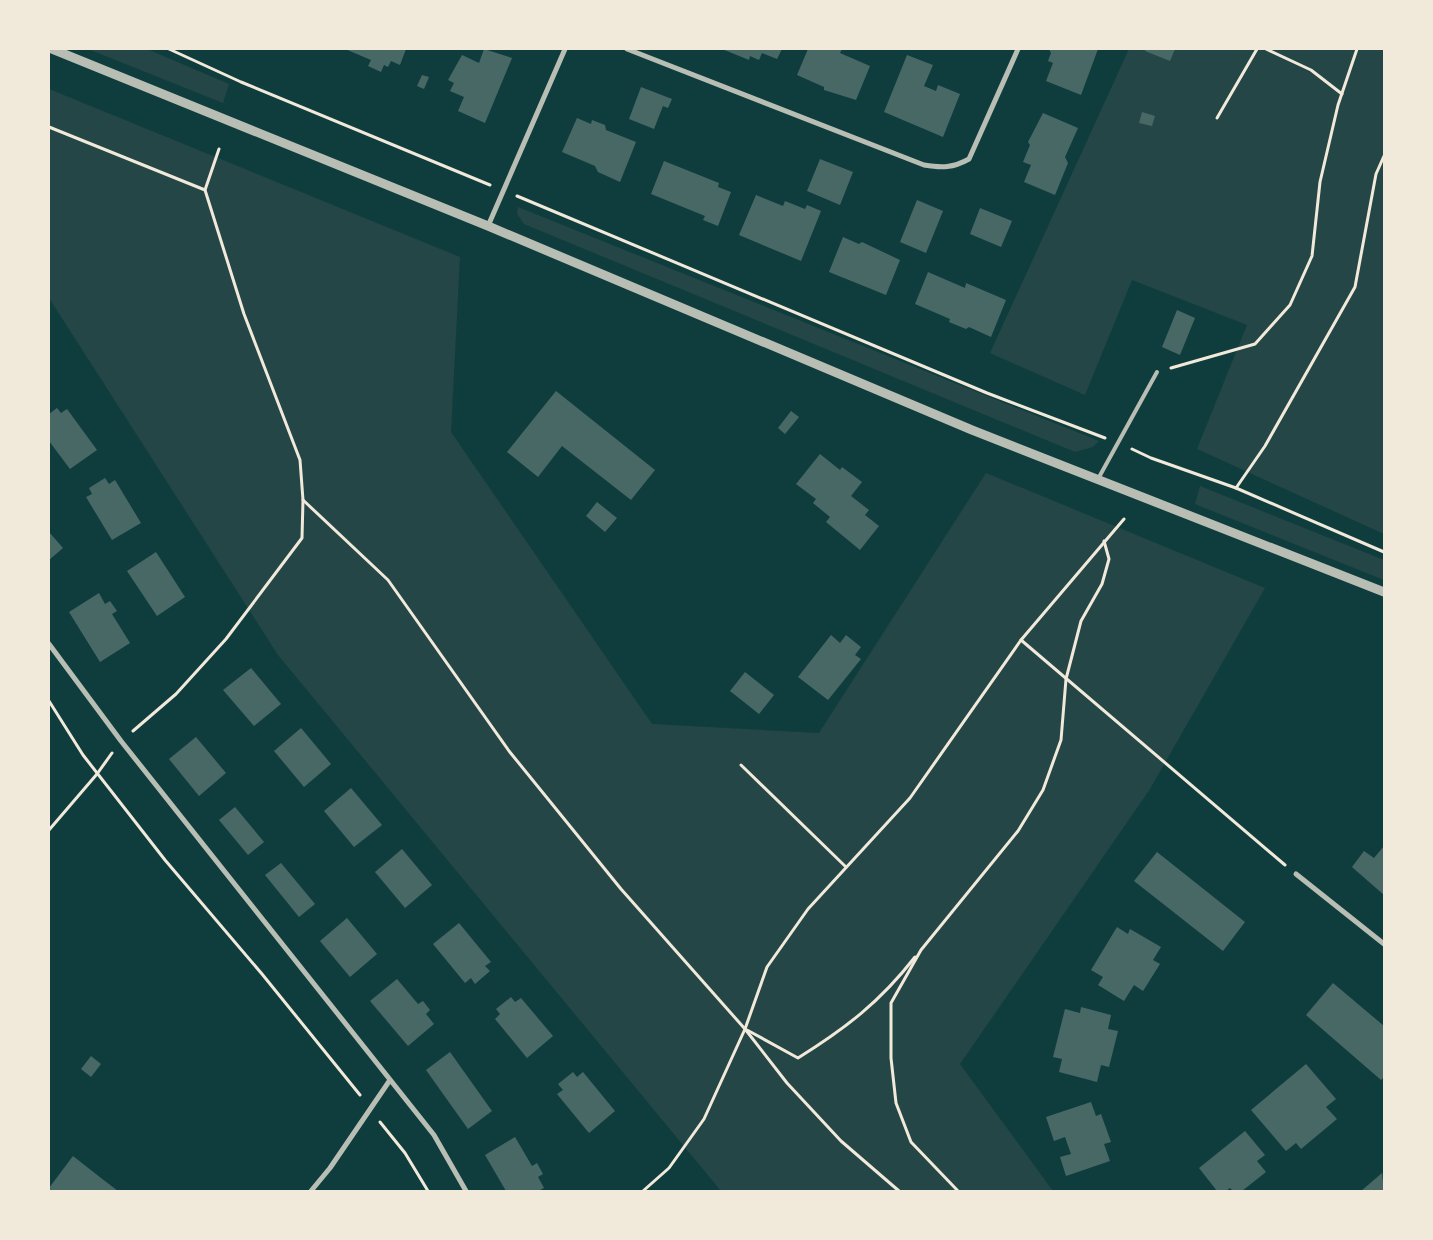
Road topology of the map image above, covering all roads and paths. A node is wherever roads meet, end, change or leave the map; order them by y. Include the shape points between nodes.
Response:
1 (52, 49) edge
2 (169, 49) edge
3 (565, 49) edge
4 (627, 49) edge
5 (1018, 49) edge
6 (1257, 49) edge
7 (1266, 49) edge
8 (1357, 49) edge
9 (1342, 94) junction
10 (1217, 118) dead end
11 (49, 127) edge
12 (218, 149) dead end
13 (1384, 156) edge
14 (205, 190) junction
15 (502, 190) junction
16 (488, 226) junction
17 (1156, 372) joint
18 (1117, 442) junction
19 (1098, 479) junction
20 (1236, 488) junction
21 (303, 500) junction
22 (1124, 519) dead end
23 (1104, 541) junction
24 (1384, 552) edge
25 (1384, 592) edge
26 (1021, 640) junction
27 (49, 644) edge
28 (1066, 678) junction
29 (49, 701) edge
30 (121, 741) junction
31 (741, 766) dead end
32 (97, 774) junction
33 (49, 830) edge
34 (846, 867) junction
35 (1296, 874) joint
36 (1384, 944) edge
37 (921, 950) junction
38 (745, 1029) junction
39 (390, 1080) junction
40 (371, 1110) junction
41 (311, 1191) edge
42 (428, 1191) edge
43 (466, 1191) edge
44 (643, 1191) edge
45 (899, 1191) edge
46 (958, 1191) edge

1 - 16 street
2 - 15 path
3 - 15 street
4 - 5 street via 915,161 945,168 969,159
6 - 10 path
7 - 9 path via 1311,70
8 - 9 path
9 - 17 path via 1320,182 1312,256 1290,305 1255,344
11 - 14 path
12 - 14 path
13 - 20 path via 1376,174 1355,287 1265,446
14 - 21 path via 244,314 300,460
15 - 16 street
15 - 18 path via 987,393
16 - 19 street via 963,426
17 - 18 lane
18 - 19 lane
18 - 20 path via 1151,458
19 - 25 street
20 - 24 path
21 - 30 path via 302,538 278,571 226,639 176,694
21 - 38 path via 388,580 509,751 621,889
22 - 23 path
23 - 26 path
23 - 28 path via 1109,559 1107,568 1102,584 1080,621
26 - 28 path
26 - 34 path via 910,798
27 - 30 street
28 - 35 path
28 - 37 path via 1061,740 1043,790 1018,831
29 - 32 path
30 - 32 path
30 - 39 street
31 - 34 path
32 - 33 path
32 - 40 path via 358,1090
34 - 38 path via 808,909 766,967
35 - 36 street
37 - 38 path via 891,987 844,1030 798,1058
37 - 46 path via 891,1003 891,1058 896,1103 911,1142
38 - 44 path via 704,1119 669,1168
38 - 45 path via 787,1083 841,1141
39 - 40 street
39 - 43 street via 434,1135
40 - 41 street
40 - 42 path via 405,1153

